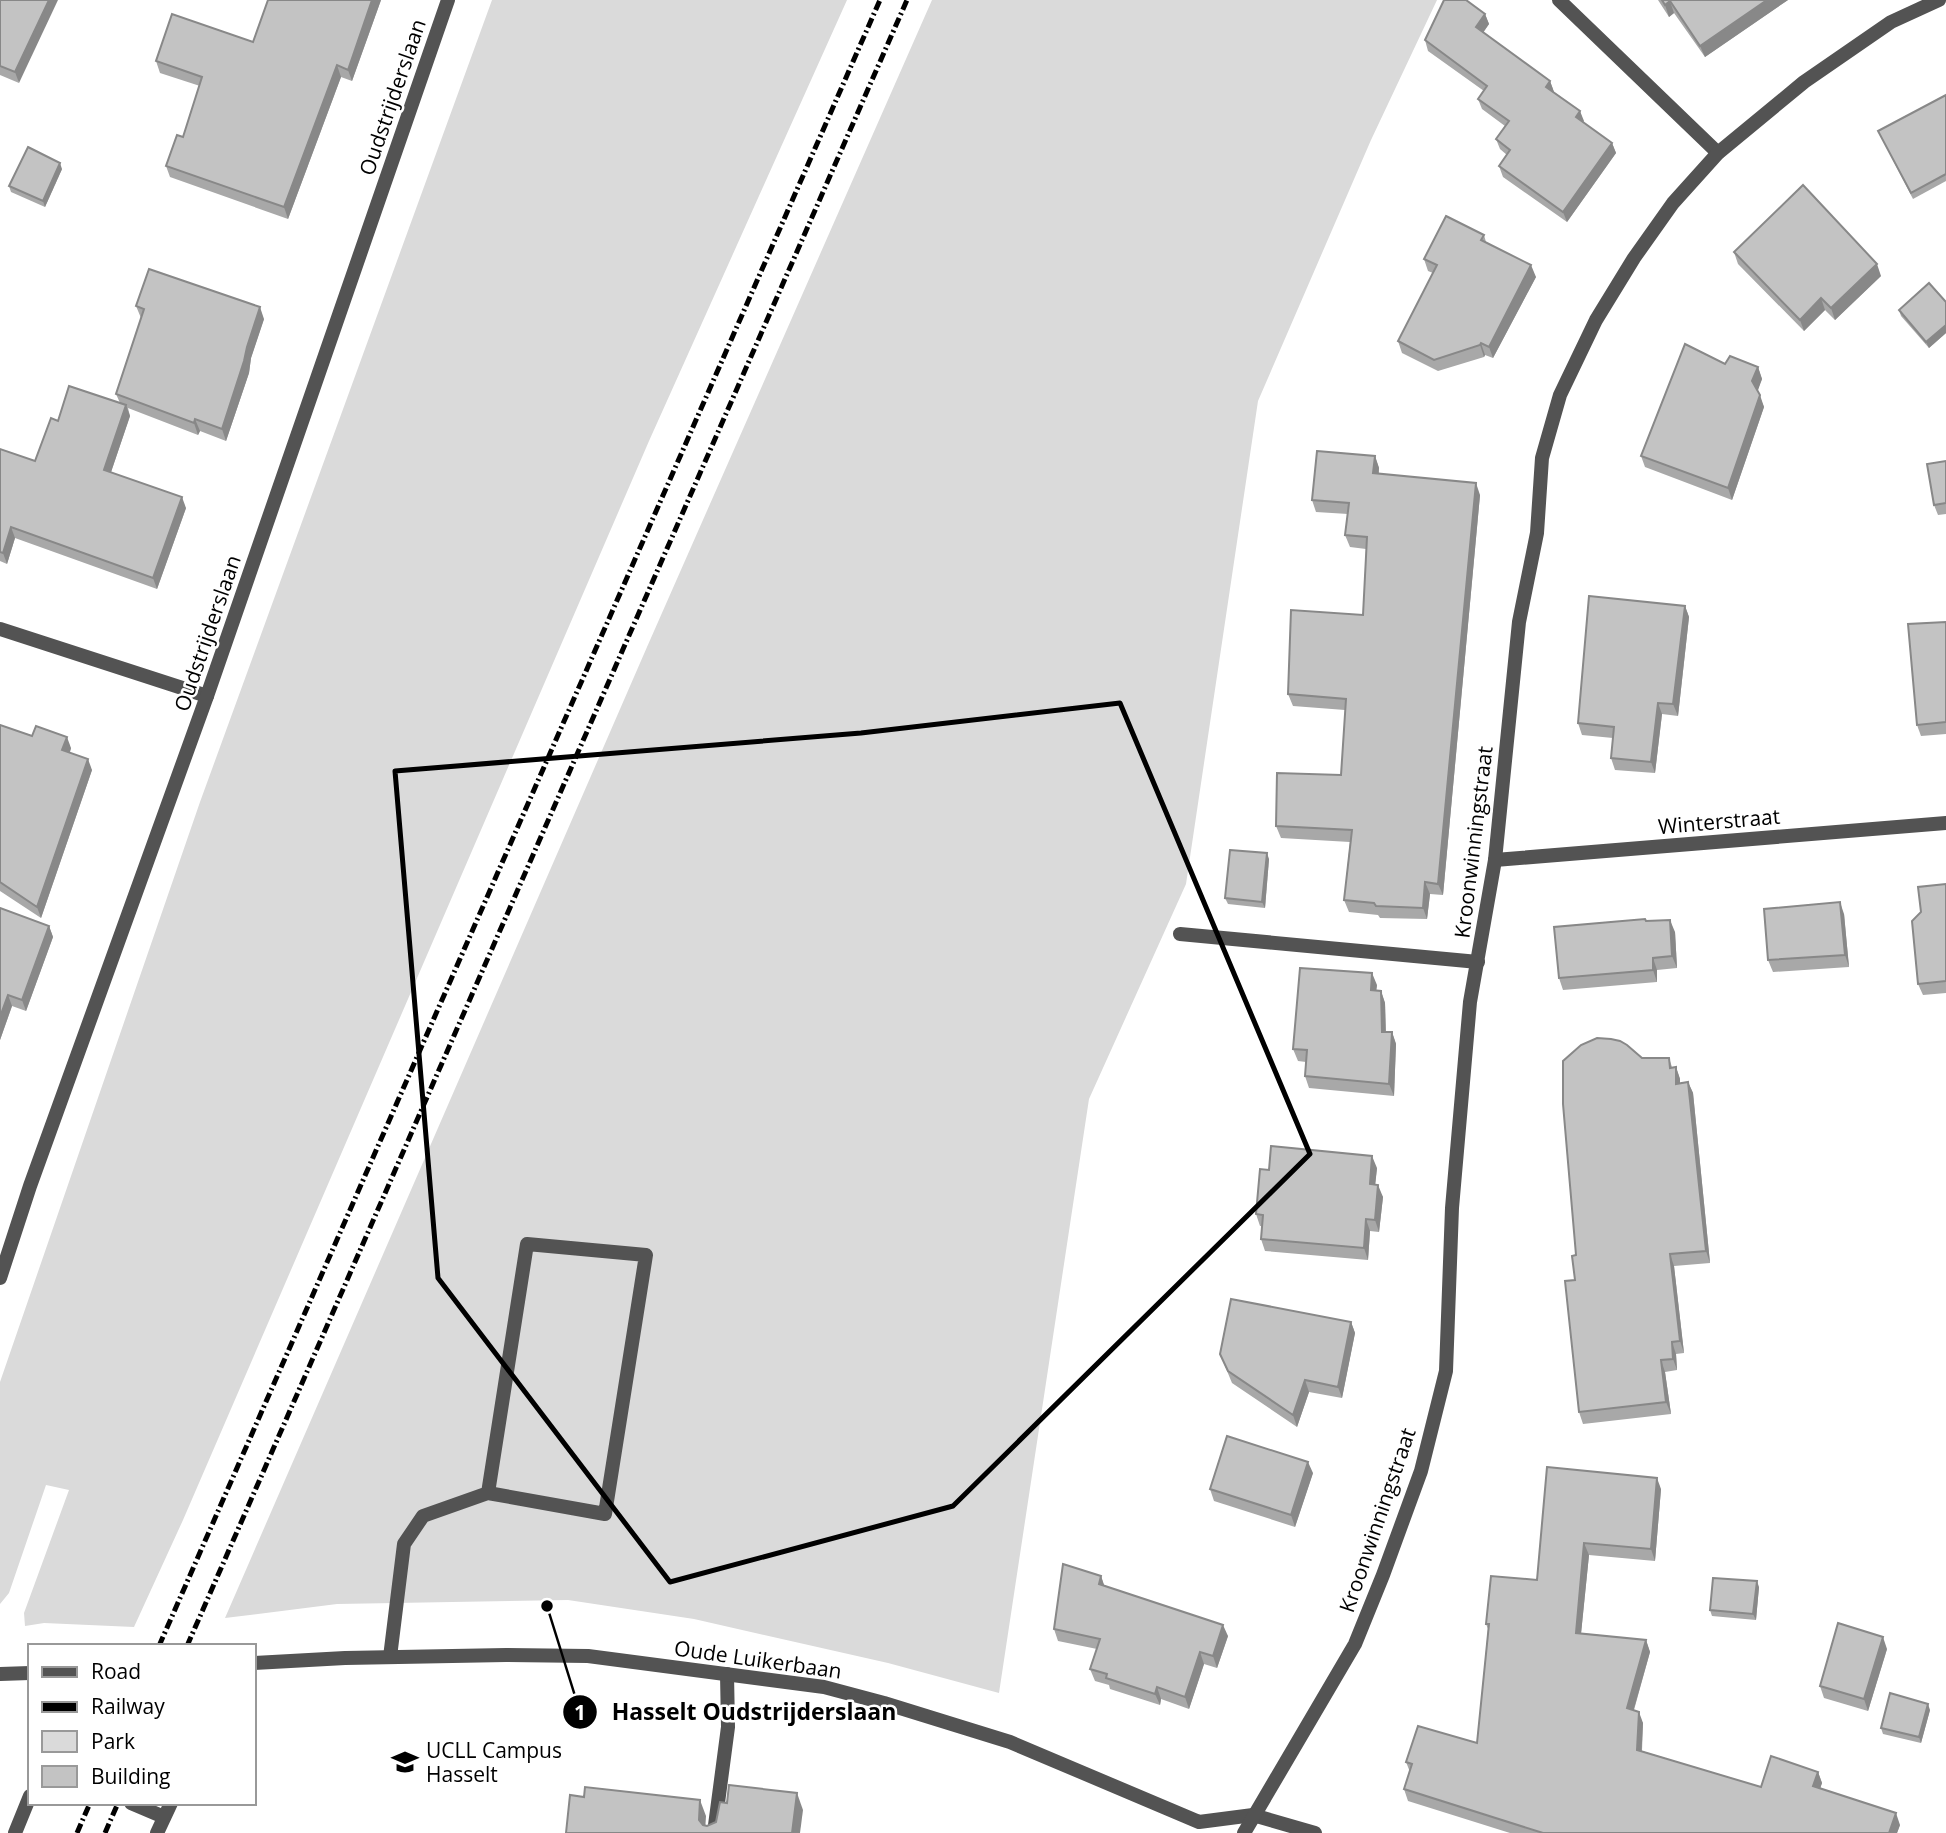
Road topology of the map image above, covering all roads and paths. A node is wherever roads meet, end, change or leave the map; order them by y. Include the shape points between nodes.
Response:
1 (448, 0) edge
2 (1559, 0) edge
3 (1939, 0) edge
4 (1718, 153) junction
5 (0, 629) edge
6 (207, 696) junction
7 (1946, 823) edge
8 (1496, 860) junction
9 (1180, 934) dead end
10 (1478, 962) junction
11 (0, 1278) edge
12 (488, 1493) junction
13 (390, 1657) junction
14 (256, 1663) edge
15 (28, 1673) edge
16 (0, 1674) edge
17 (727, 1674) junction
18 (28, 1801) edge
19 (136, 1805) edge
20 (170, 1805) edge
21 (1253, 1815) junction
22 (164, 1817) junction
23 (15, 1833) edge
24 (157, 1833) edge
25 (713, 1833) edge
26 (1244, 1833) edge
27 (1315, 1833) edge

1 - 6 street, Oudstrijderslaan
2 - 4 street
3 - 4 street, Kroonwinningstraat via 1891,22 1804,82
4 - 8 street, Kroonwinningstraat via 1634,258 1596,320 1560,395 1542,458 1537,533 1519,622
5 - 6 street
6 - 11 street, Oudstrijderslaan
7 - 8 street, Winterstraat
8 - 10 street, Kroonwinningstraat
9 - 10 street
10 - 21 street, Kroonwinningstraat via 1470,1002 1452,1209 1446,1371 1421,1471 1354,1644
12 - 12 street via 527,1244 646,1255 605,1514
12 - 13 street via 423,1516 404,1544
13 - 14 street, Oude Luikerbaan
13 - 17 street, Oude Luikerbaan via 588,1656
15 - 16 street
17 - 21 street, Oude Luikerbaan via 824,1687 935,1718 1010,1742 1199,1822
17 - 25 street via 728,1727
18 - 23 street
19 - 22 street
20 - 22 street
21 - 26 street, Kroonwinningstraat
21 - 27 street, Oude Luikerbaan
22 - 24 street

